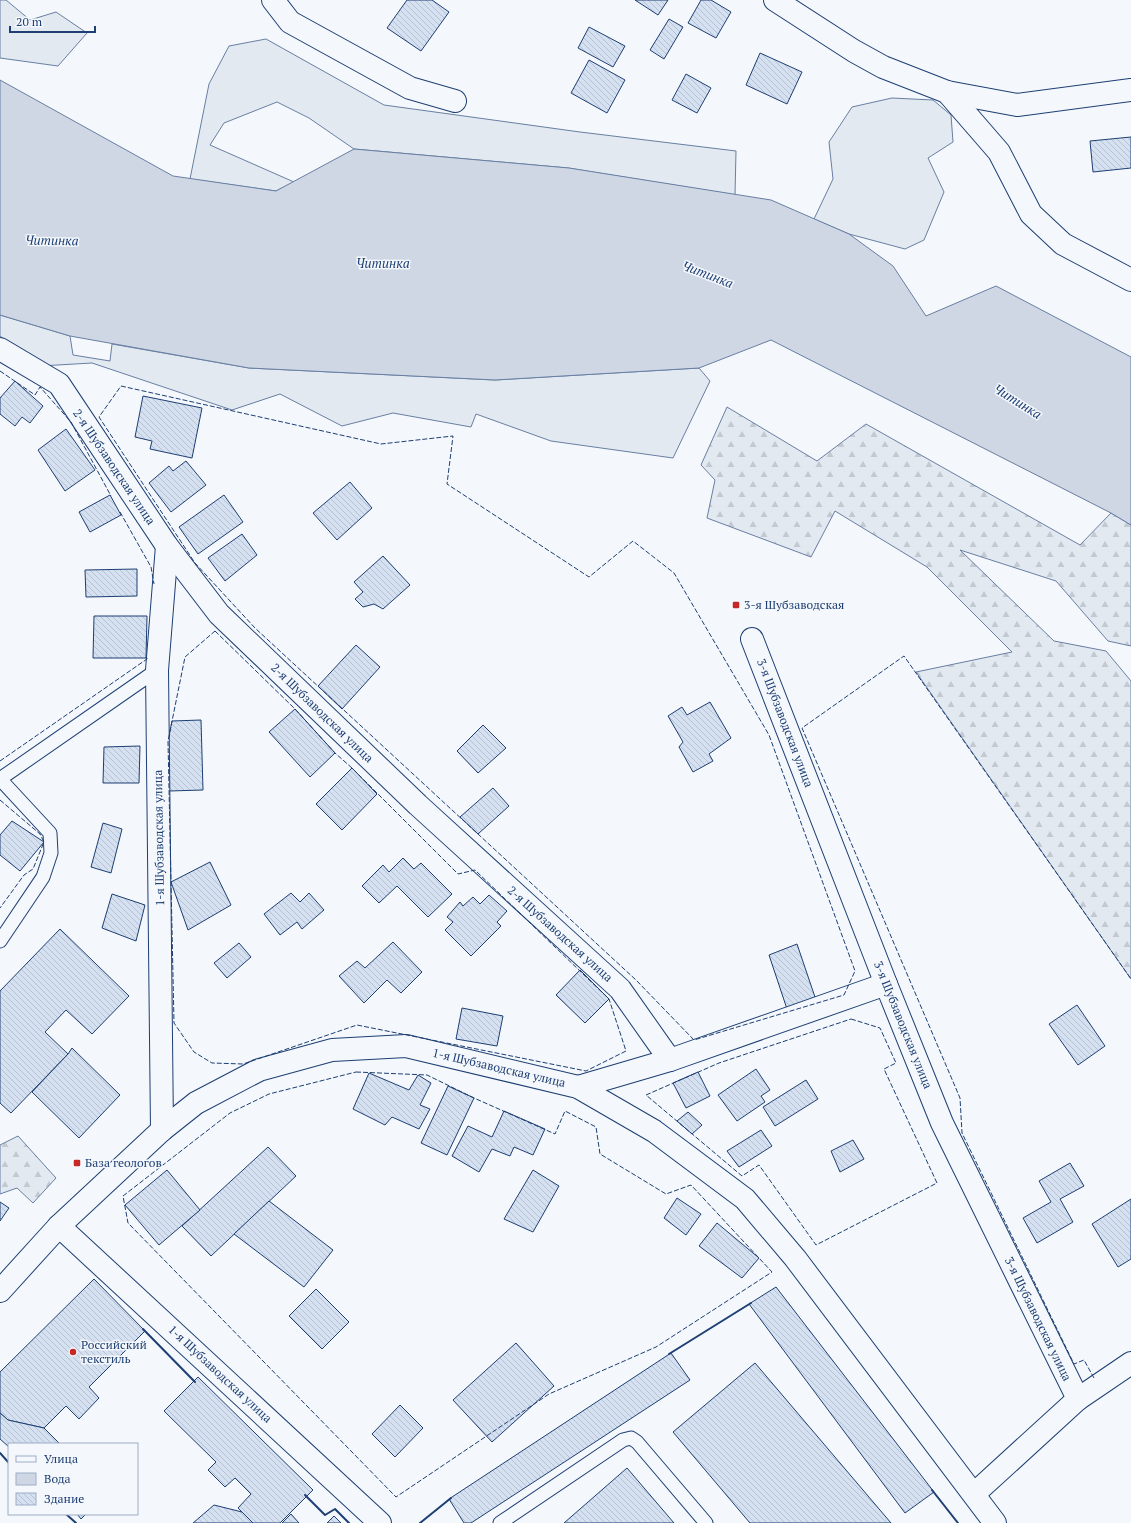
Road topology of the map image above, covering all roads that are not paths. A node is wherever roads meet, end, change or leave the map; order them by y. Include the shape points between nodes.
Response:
1 (273, 0) edge
2 (779, 1) edge
3 (1131, 90) edge
4 (947, 92) junction
5 (455, 101) dead end
6 (1131, 280) edge
7 (0, 349) edge
8 (167, 546) junction
9 (752, 639) dead end
10 (156, 670) junction
11 (0, 941) edge
12 (886, 984) junction
13 (670, 1060) junction
14 (578, 1087) junction
15 (162, 1130) junction
16 (59, 1226) junction
17 (0, 1291) edge
18 (1131, 1362) edge
19 (1078, 1399) junction
20 (974, 1494) junction
21 (380, 1523) edge
22 (500, 1523) edge
23 (706, 1523) edge
24 (995, 1523) edge

1 - 5 street via 290,22 410,88
2 - 4 street via 854,51 883,67
3 - 4 street via 1017,105
4 - 6 street via 999,152 1031,214 1063,244
7 - 8 street, 2-я Шубзаводская улица via 59,384
8 - 10 street, 1-я Шубзаводская улица
8 - 13 street, 2-я Шубзаводская улица via 219,614 418,806 620,989
9 - 12 street, 3-я Шубзаводская улица
10 - 11 lane via 0,779 50,833 51,853 43,877
10 - 15 street, 1-я Шубзаводская улица
12 - 13 street
12 - 19 street, 3-я Шубзаводская улица via 942,1123
13 - 14 street
14 - 15 street, 1-я Шубзаводская улица via 406,1046 332,1050 259,1070 196,1103
14 - 20 street, 1-я Шубзаводская улица via 654,1131 745,1199 795,1258
15 - 16 street, 1-я Шубзаводская улица
16 - 17 street, 1-я Шубзаводская улица
16 - 21 street, 1-я Шубзаводская улица
18 - 19 street
19 - 20 street
20 - 24 street
22 - 23 lane via 624,1440 631,1438 638,1442

